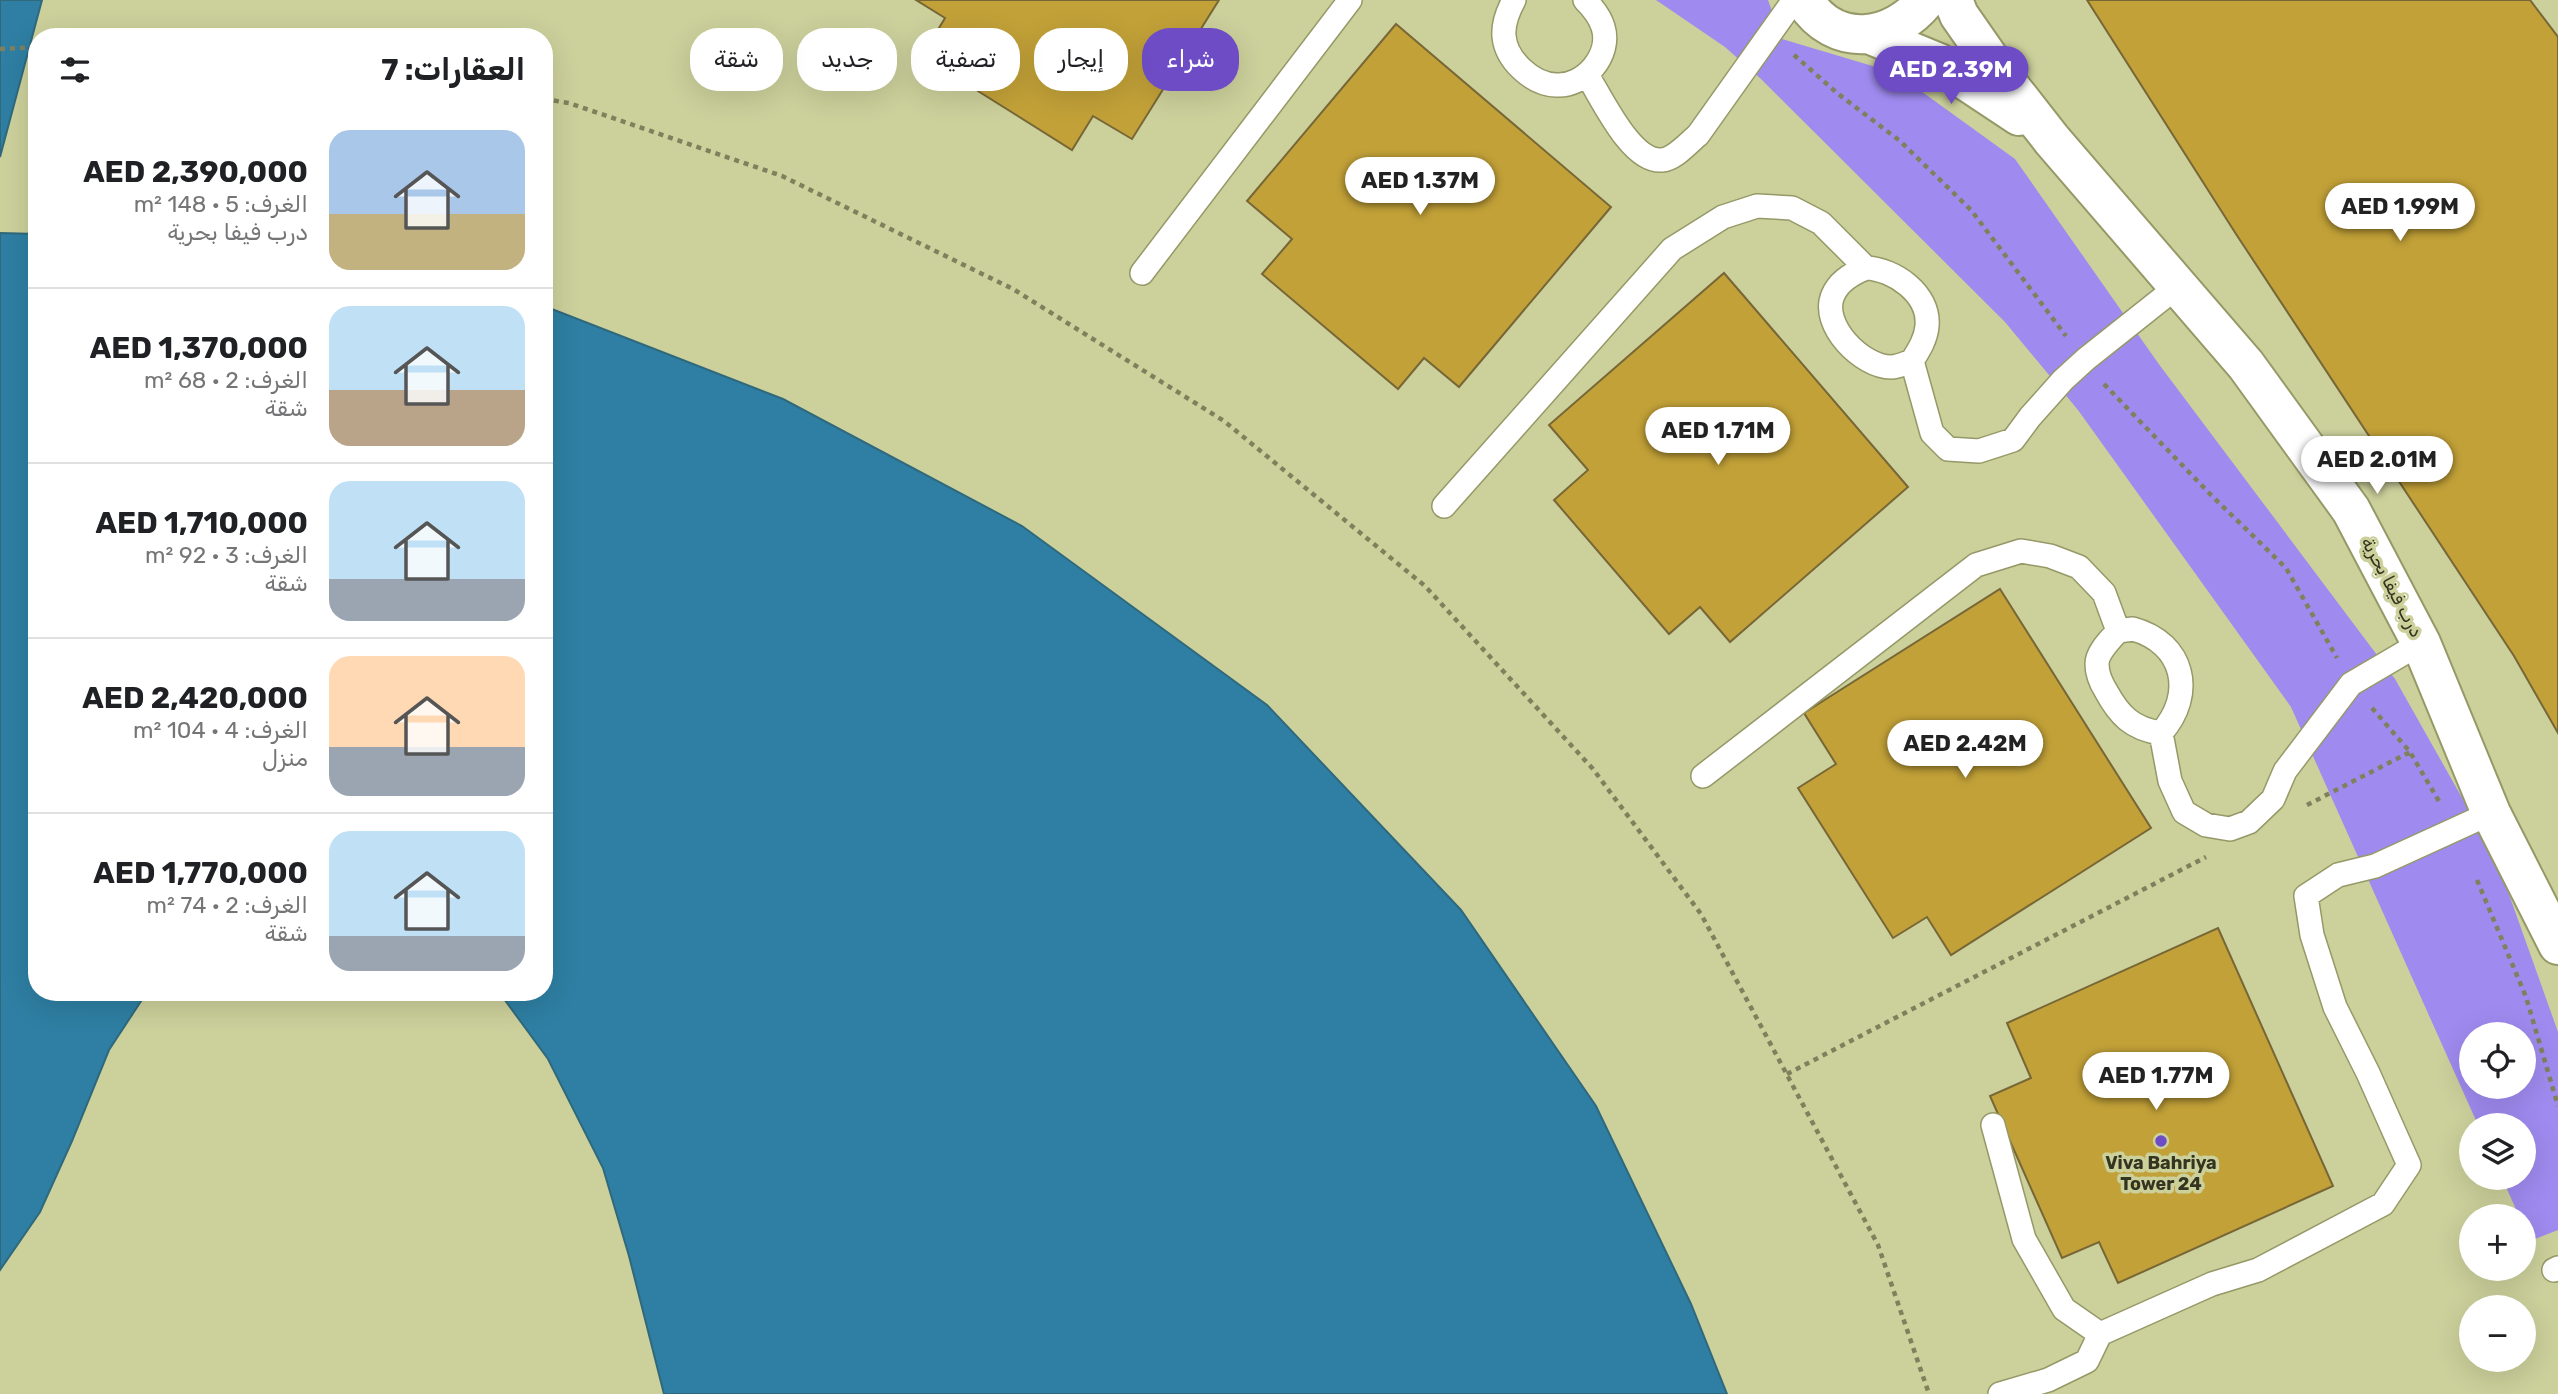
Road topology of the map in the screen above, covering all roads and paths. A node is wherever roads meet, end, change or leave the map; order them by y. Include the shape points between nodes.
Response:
1 (1350, 0) edge
2 (1514, 0) edge
3 (1585, 0) edge
4 (1794, 0) edge
5 (1804, 0) edge
6 (1926, 0) edge
7 (1953, 0) edge
8 (1770, 35) junction
9 (1871, 35) junction
10 (28, 48) edge
11 (0, 50) edge
12 (1587, 75) junction
13 (553, 100) edge
14 (2052, 140) junction
15 (1866, 268) junction
16 (1142, 273) dead end
17 (2178, 286) junction
18 (2086, 359) junction
19 (1912, 361) junction
20 (1444, 506) dead end
21 (2118, 631) junction
22 (2421, 643) junction
23 (2351, 684) junction
24 (2161, 733) junction
25 (2410, 752) junction
26 (1703, 776) dead end
27 (2300, 808) dead end
28 (2491, 813) junction
29 (2456, 830) junction
30 (2214, 853) dead end
31 (2558, 945) edge
32 (1787, 1074) junction
33 (2558, 1106) edge
34 (1993, 1125) dead end
35 (2100, 1334) junction
36 (1929, 1394) edge
37 (2000, 1394) edge

1 - 16 lane
2 - 12 lane via 1504,37 1520,68 1555,85
3 - 12 lane via 1604,28 1604,45
4 - 8 lane
5 - 9 street, درب فيفا بحرية via 1836,29
6 - 9 street via 1914,16
7 - 14 street, درب فيفا بحرية via 1973,36
8 - 12 lane via 1698,135 1662,160 1644,156 1629,142
8 - 18 path via 1900,141 1970,210
9 - 14 street, درب فيفا بحرية via 1939,63
10 - 11 path
13 - 32 path via 782,176 1013,289 1224,421 1426,586 1592,769 1700,914
14 - 17 street, درب فيفا بحرية
15 - 19 lane via 1892,273 1924,306 1928,324
15 - 19 lane via 1851,273 1833,294 1836,326 1861,358 1891,367
15 - 20 lane via 1821,223 1792,208 1757,206 1723,217 1672,249
17 - 18 lane
17 - 22 street, درب فيفا بحرية via 2246,365 2351,510
18 - 19 lane via 2029,417 2013,440 1979,451 1948,449 1931,433
18 - 23 path via 2121,402 2286,568
21 - 24 lane via 2097,662 2100,680 2122,717
21 - 24 lane via 2146,633 2170,653 2177,668 2181,698
21 - 26 lane via 2104,593 2079,567 2021,551 1976,565
22 - 23 lane
22 - 28 street, درب فيفا بحرية
23 - 24 lane via 2285,771 2273,799 2249,822 2230,829 2207,825 2184,812 2170,781
23 - 25 path
25 - 27 path
25 - 29 path
28 - 29 lane
28 - 31 street, درب فيفا بحرية
29 - 33 path via 2525,997
29 - 35 lane via 2375,866 2338,875 2306,896 2312,935 2335,1007 2409,1165 2383,1204 2258,1270 2212,1284
30 - 32 path
32 - 36 path via 1878,1245
34 - 35 lane via 2024,1239 2064,1309
35 - 37 lane via 2087,1361 2048,1380

